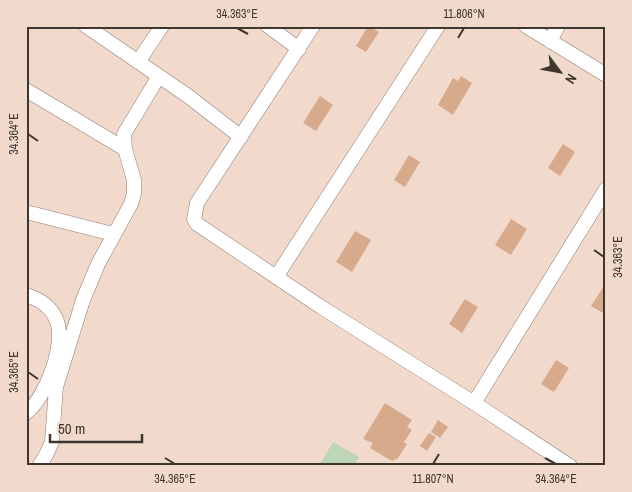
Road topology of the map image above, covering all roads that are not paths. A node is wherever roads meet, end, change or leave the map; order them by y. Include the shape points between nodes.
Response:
1 (86, 26) edge
2 (162, 26) edge
3 (268, 26) edge
4 (313, 26) edge
5 (438, 26) edge
6 (526, 26) edge
7 (558, 26) edge
8 (550, 41) junction
9 (299, 49) junction
10 (138, 62) junction
11 (606, 75) edge
12 (159, 76) junction
13 (26, 90) edge
14 (241, 137) junction
15 (125, 149) junction
16 (606, 189) edge
17 (26, 212) edge
18 (113, 234) junction
19 (276, 277) junction
20 (26, 295) edge
21 (474, 403) junction
22 (26, 413) edge
23 (567, 465) edge
24 (39, 466) edge

1 - 10 street
2 - 10 street
3 - 9 street
4 - 9 street
5 - 19 street
6 - 8 street
7 - 8 street
8 - 11 street
9 - 14 street
10 - 12 street
12 - 14 street
12 - 15 street via 124,134
13 - 15 street
14 - 19 street via 197,203 194,219 201,228
15 - 18 street via 134,180 134,194
16 - 21 street
17 - 18 street
18 - 24 street via 84,300 56,387 52,442
19 - 21 street
20 - 22 street via 52,312 58,332 48,383
21 - 23 street

